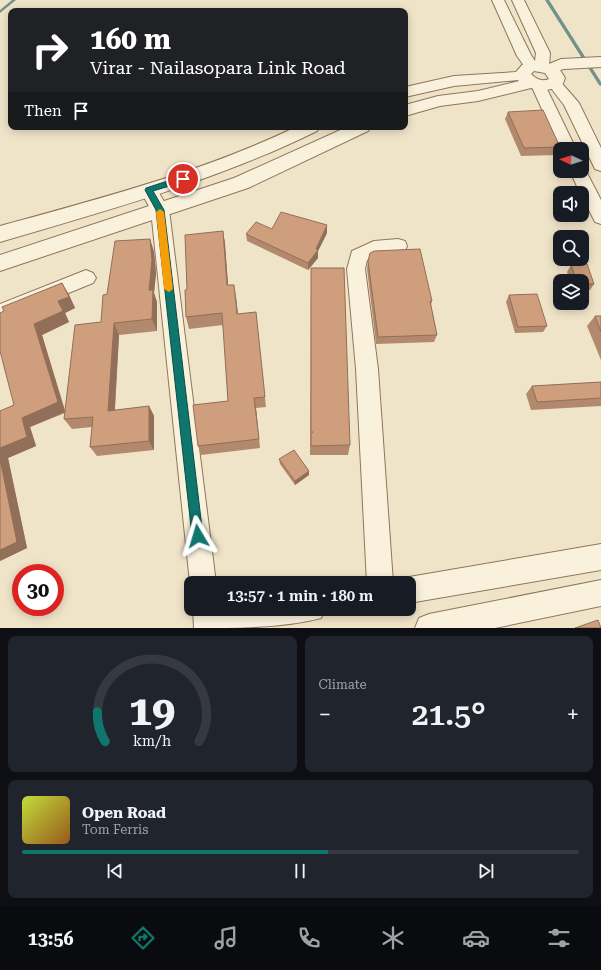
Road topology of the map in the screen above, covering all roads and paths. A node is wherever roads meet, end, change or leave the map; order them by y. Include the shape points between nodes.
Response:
1 (498, 0) edge
2 (518, 0) edge
3 (601, 62) edge
4 (543, 75) junction
5 (581, 78) dead end
6 (408, 91) edge
7 (408, 110) edge
8 (305, 130) edge
9 (356, 130) edge
10 (566, 142) edge
11 (601, 165) edge
12 (582, 178) edge
13 (149, 190) junction
14 (160, 210) junction
15 (601, 217) edge
16 (0, 234) edge
17 (398, 246) dead end
18 (0, 263) edge
19 (86, 278) dead end
20 (0, 313) edge
21 (601, 558) edge
22 (202, 576) edge
23 (380, 576) edge
24 (416, 589) edge
25 (601, 593) edge
26 (207, 616) edge
27 (278, 616) edge
28 (208, 628) edge
29 (219, 628) edge
30 (429, 628) edge

1 - 4 street via 524,56
2 - 4 street via 543,53
3 - 4 street
4 - 5 street
4 - 6 street via 454,81
4 - 7 street via 478,96 438,101
4 - 10 street
4 - 11 street via 570,103
8 - 13 street via 228,164
9 - 14 street via 241,183
12 - 15 street
13 - 14 street
13 - 16 street
14 - 18 street
14 - 22 street
17 - 23 street via 374,248 359,256 356,269 366,369
19 - 20 street
21 - 24 street
25 - 30 street
26 - 28 street
27 - 29 street

